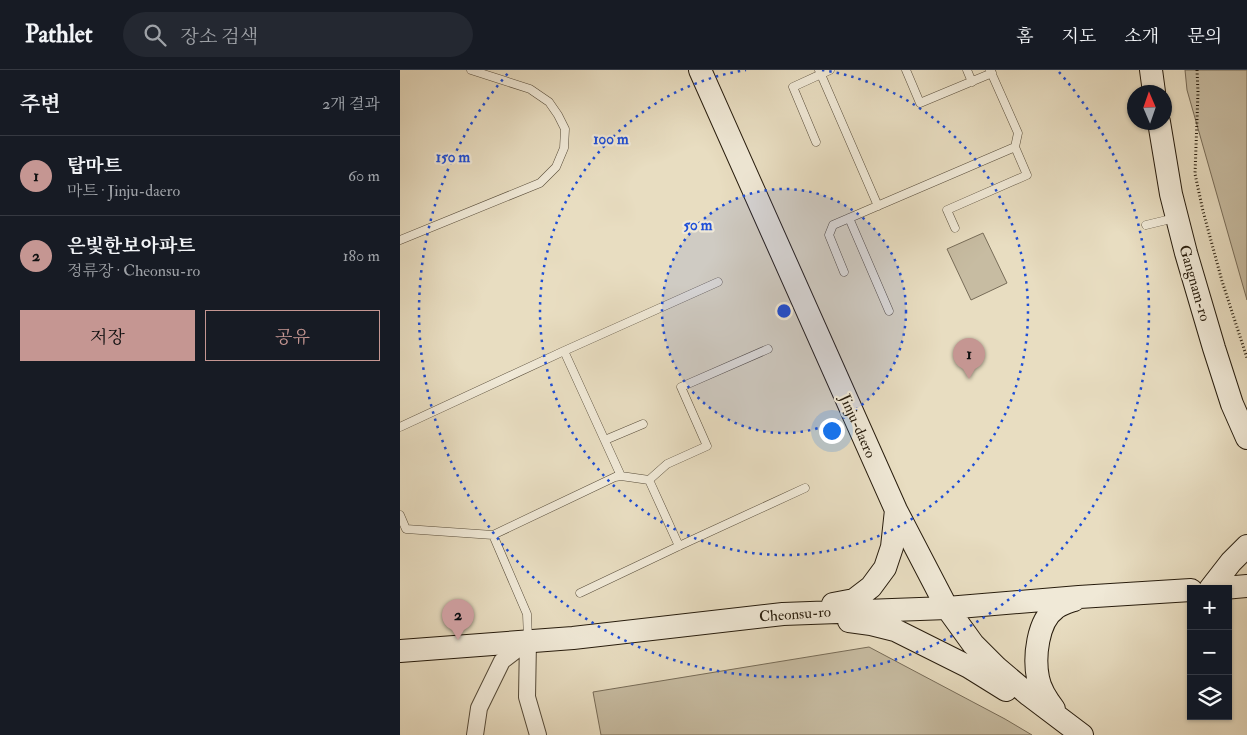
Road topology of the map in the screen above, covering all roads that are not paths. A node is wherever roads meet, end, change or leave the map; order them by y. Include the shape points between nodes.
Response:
1 (471, 70) edge
2 (700, 70) edge
3 (830, 70) edge
4 (906, 70) edge
5 (967, 70) edge
6 (1151, 70) edge
7 (820, 72) edge
8 (991, 72) edge
9 (972, 82) junction
10 (1153, 85) edge
11 (1160, 130) edge
12 (816, 142) dead end
13 (1015, 147) junction
14 (878, 206) junction
15 (849, 218) junction
16 (1177, 218) junction
17 (1146, 225) dead end
18 (955, 228) dead end
19 (400, 240) edge
20 (844, 272) dead end
21 (718, 282) dead end
22 (889, 311) dead end
23 (768, 349) dead end
24 (564, 351) junction
25 (643, 424) dead end
26 (400, 427) edge
27 (1247, 438) edge
28 (605, 440) junction
29 (621, 476) junction
30 (649, 480) junction
31 (805, 488) dead end
32 (896, 510) junction
33 (400, 515) edge
34 (493, 535) junction
35 (679, 546) junction
36 (1247, 546) edge
37 (1215, 585) edge
38 (1247, 586) edge
39 (1232, 587) edge
40 (1187, 590) edge
41 (580, 593) dead end
42 (1079, 597) junction
43 (947, 608) junction
44 (783, 614) junction
45 (528, 642) junction
46 (400, 651) edge
47 (1075, 730) edge
48 (475, 735) edge
49 (538, 735) edge

1 - 19 lane via 530,89 549,102 565,129 564,148 556,167 540,183
2 - 32 street, Jinju-daero
3 - 7 lane
4 - 9 lane via 920,103
5 - 9 lane
6 - 10 street
7 - 12 lane via 793,87
7 - 14 lane
8 - 9 lane
8 - 13 lane via 1018,133
11 - 16 street, Gangnam-ro
13 - 14 lane
13 - 18 lane via 1027,175 947,210
14 - 15 lane
15 - 20 lane via 833,225 829,235
15 - 22 lane
16 - 17 lane
16 - 27 street, Gangnam-ro via 1214,348
21 - 24 lane
23 - 30 lane via 681,387 707,446 667,464
24 - 26 lane
24 - 28 lane
25 - 28 lane
28 - 29 lane
29 - 30 lane
29 - 34 lane
30 - 35 lane
31 - 35 lane
32 - 43 street, Jinju-daero
32 - 44 street via 892,547 885,568 871,587 854,600
33 - 34 lane via 406,529
34 - 45 lane via 528,614
35 - 41 lane
36 - 37 street
38 - 39 street
40 - 42 street, Cheonsu-ro
42 - 43 street, Cheonsu-ro
42 - 47 street via 1056,608 1047,618 1036,656 1038,679 1047,701
43 - 44 street, Cheonsu-ro
43 - 47 street, Jinju-daero via 973,644 997,668
44 - 45 street, Cheonsu-ro
44 - 47 street via 871,624 895,630 969,667
45 - 46 street, Cheonsu-ro
45 - 48 street via 502,661 480,708
45 - 49 street via 527,697

